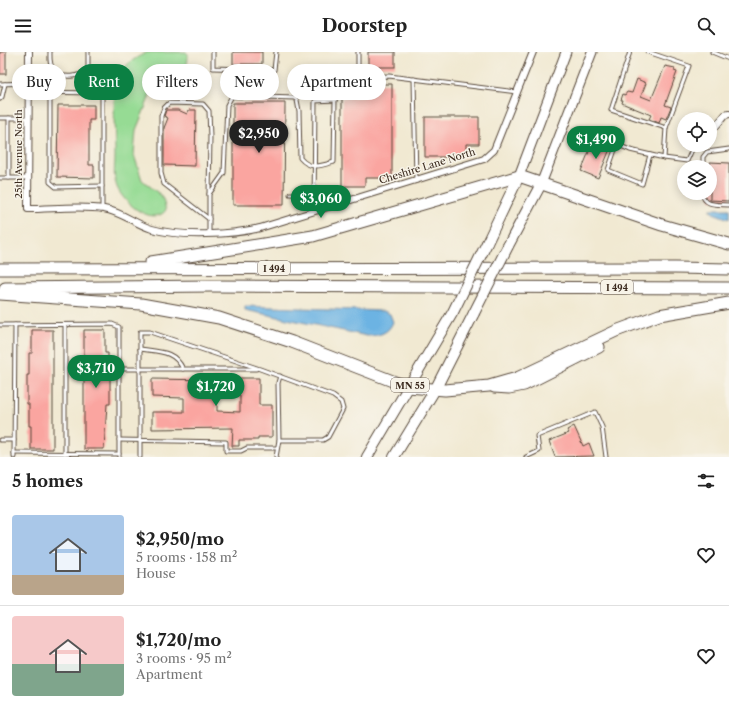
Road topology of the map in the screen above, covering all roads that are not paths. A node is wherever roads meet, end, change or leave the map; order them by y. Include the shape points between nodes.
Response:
1 (29, 52) edge
2 (50, 52) edge
3 (88, 52) edge
4 (213, 52) edge
5 (276, 52) edge
6 (358, 52) edge
7 (533, 52) edge
8 (566, 52) edge
9 (592, 52) edge
10 (630, 52) edge
11 (648, 52) edge
12 (712, 52) edge
13 (729, 60) edge
14 (29, 64) edge
15 (358, 64) edge
16 (386, 76) edge
17 (414, 79) junction
18 (0, 84) edge
19 (5, 84) junction
20 (12, 84) edge
21 (66, 92) edge
22 (517, 92) junction
23 (0, 99) edge
24 (29, 100) edge
25 (50, 100) edge
26 (335, 100) joint
27 (729, 114) edge
28 (0, 118) edge
29 (9, 118) junction
30 (28, 118) junction
31 (717, 125) edge
32 (666, 128) junction
33 (603, 138) dead end
34 (617, 144) junction
35 (729, 149) edge
36 (690, 152) edge
37 (650, 154) junction
38 (664, 158) junction
39 (703, 160) edge
40 (315, 167) junction
41 (519, 176) junction
42 (0, 178) edge
43 (9, 178) junction
44 (28, 178) junction
45 (416, 180) junction
46 (541, 184) junction
47 (102, 186) junction
48 (209, 194) junction
49 (290, 194) dead end
50 (314, 194) junction
51 (704, 200) edge
52 (729, 204) edge
53 (28, 209) joint
54 (102, 209) junction
55 (314, 212) junction
56 (209, 220) junction
57 (209, 233) junction
58 (729, 244) edge
59 (0, 268) edge
60 (93, 268) junction
61 (729, 269) edge
62 (0, 288) edge
63 (729, 288) edge
64 (0, 294) edge
65 (729, 303) edge
66 (0, 325) edge
67 (15, 325) junction
68 (65, 325) junction
69 (140, 349) junction
70 (120, 369) junction
71 (140, 369) junction
72 (183, 369) junction
73 (260, 369) junction
74 (280, 376) junction
75 (408, 387) junction
76 (436, 388) junction
77 (0, 440) edge
78 (14, 440) junction
79 (119, 440) junction
80 (279, 440) junction
81 (140, 441) junction
82 (276, 448) junction
83 (65, 454) junction
84 (14, 455) edge
85 (119, 455) edge
86 (69, 456) edge
87 (140, 457) edge
88 (276, 457) edge
89 (368, 457) edge
90 (394, 457) edge
91 (526, 457) edge
92 (606, 457) edge

1 - 14 street, 25th Avenue North
2 - 3 lane via 53,70 63,76 79,76 88,69
4 - 5 lane via 213,68 274,70
6 - 15 lane
7 - 22 street, Cheshire Lane North
8 - 41 main road, MN 55
9 - 46 main road, MN 55
10 - 32 lane via 611,110
11 - 32 lane via 690,66
12 - 13 lane
16 - 17 lane
17 - 22 lane
17 - 45 lane
18 - 19 lane
19 - 20 lane
19 - 23 lane
21 - 47 lane via 98,93 102,96
22 - 45 street, Cheshire Lane North via 490,155
24 - 30 street, 25th Avenue North
25 - 47 lane via 50,182 56,187
26 - 40 lane via 334,162
26 - 40 lane via 315,101
27 - 31 street
28 - 29 lane
29 - 30 lane
29 - 43 lane
30 - 44 street, 25th Avenue North
32 - 38 lane
33 - 34 lane
34 - 37 lane
34 - 37 lane via 608,170 642,184
35 - 39 lane via 707,152
36 - 38 lane via 686,160
37 - 38 lane
40 - 48 lane via 300,158 297,100 232,96 226,105 224,173
40 - 50 lane
41 - 46 highway
41 - 60 highway via 313,236 173,260
41 - 75 highway, MN 55, bridge via 453,312
42 - 43 lane
43 - 44 lane
44 - 53 street, 25th Avenue North
45 - 55 street, Cheshire Lane North
46 - 58 highway via 662,225
46 - 76 highway, MN 55, bridge
47 - 54 lane
48 - 56 lane
48 - 56 lane via 209,110 203,104 169,103 161,116 161,173 164,184
49 - 50 lane
50 - 55 lane
51 - 52 lane via 708,203
53 - 54 street, Cheshire Lane North
54 - 57 street, Cheshire Lane North via 120,214 151,229
55 - 57 street, Cheshire Lane North via 243,232
56 - 57 lane
59 - 60 highway, I 494
60 - 61 highway, I 494
62 - 63 highway, I 494
64 - 75 highway via 141,304 219,318 292,342
65 - 76 highway via 659,315 616,331 517,378 489,386 445,390
66 - 67 lane
67 - 68 lane
67 - 78 lane
68 - 70 lane via 117,326 120,330
68 - 83 lane
69 - 71 lane
69 - 72 lane via 166,352 178,359
69 - 73 lane via 140,332 150,332
70 - 71 lane
70 - 79 lane
71 - 72 lane
71 - 81 lane
72 - 73 lane
73 - 74 lane
74 - 80 lane
74 - 80 lane via 333,396 341,402 343,409 328,436 323,440
75 - 76 highway
75 - 89 highway, MN 55
76 - 90 highway, MN 55
77 - 78 lane
78 - 84 lane
79 - 81 lane
79 - 85 lane
80 - 82 lane
81 - 82 lane via 226,442 226,451
81 - 87 lane
82 - 88 lane
83 - 84 lane
83 - 86 lane
85 - 86 lane
91 - 92 lane via 539,451 537,436 595,412 602,427

